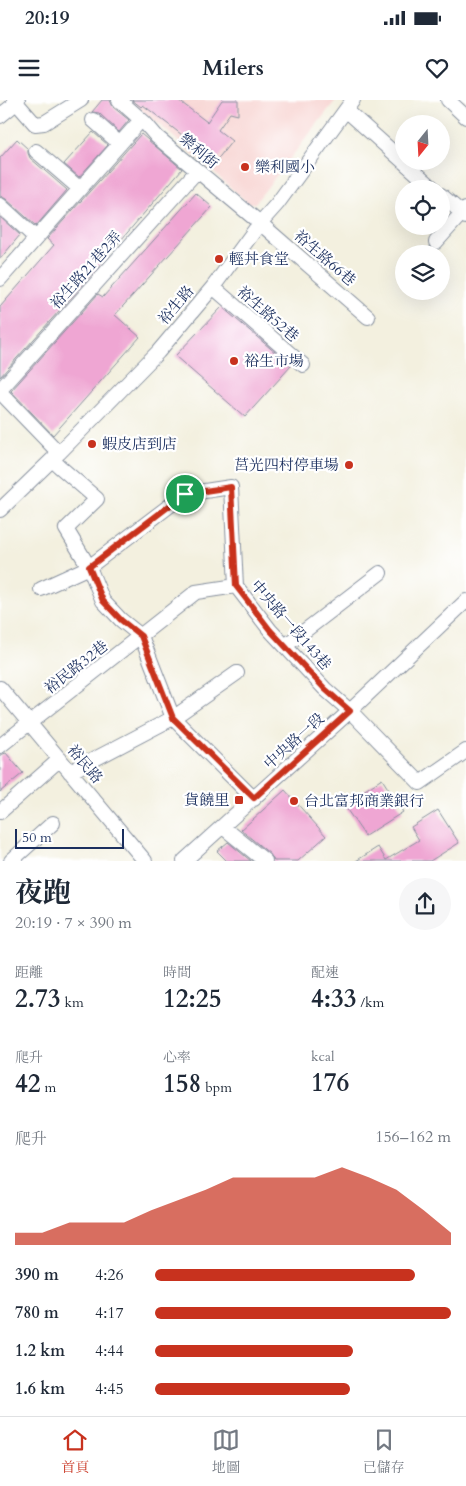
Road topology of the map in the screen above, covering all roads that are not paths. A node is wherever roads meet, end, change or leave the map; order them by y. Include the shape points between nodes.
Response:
1 (81, 100) edge
2 (119, 100) edge
3 (448, 100) edge
4 (16, 101) edge
5 (350, 105) edge
6 (0, 116) edge
7 (466, 116) edge
8 (93, 120) dead end
9 (141, 120) junction
10 (120, 144) junction
11 (36, 150) dead end
12 (197, 171) junction
13 (425, 180) edge
14 (80, 189) junction
15 (450, 202) edge
16 (0, 206) edge
17 (465, 213) edge
18 (260, 223) junction
19 (36, 238) junction
20 (436, 242) dead end
21 (0, 279) edge
22 (212, 287) junction
23 (368, 318) dead end
24 (303, 365) dead end
25 (0, 391) edge
26 (55, 457) junction
27 (0, 510) edge
28 (89, 567) junction
29 (380, 573) dead end
30 (236, 586) junction
31 (41, 589) dead end
32 (466, 601) edge
33 (141, 636) junction
34 (285, 646) junction
35 (237, 672) dead end
36 (0, 688) edge
37 (350, 711) junction
38 (173, 718) junction
39 (30, 724) junction
40 (0, 746) edge
41 (466, 751) edge
42 (60, 759) junction
43 (70, 772) junction
44 (254, 798) junction
45 (0, 812) edge
46 (53, 823) dead end
47 (223, 827) junction
48 (11, 861) edge
49 (145, 861) edge
50 (184, 861) edge
51 (265, 861) edge

1 - 4 street via 44,123 35,124
2 - 9 street, 樂利街
3 - 7 street
4 - 6 street
5 - 13 street
5 - 18 street, 裕生路
8 - 10 street
9 - 10 street
9 - 12 street, 樂利街
10 - 14 street
11 - 14 street
12 - 18 street, 樂利街
12 - 25 street, 裕生路21巷2弄
14 - 19 street
15 - 17 street
16 - 19 street
17 - 20 street
18 - 22 street, 裕生路
18 - 23 street, 裕生路66巷
19 - 21 street
22 - 24 street, 裕生路52巷
22 - 26 street, 裕生路 via 158,352
25 - 26 street
26 - 27 street, 裕生路
26 - 28 street via 97,499 66,529
28 - 30 street, 中央路一段143巷 via 185,494 231,487
28 - 31 street
28 - 33 street via 103,601
29 - 34 street
30 - 33 street, 裕民路32巷 via 196,592
30 - 34 street, 中央路一段143巷
32 - 37 street, 中央路一段
33 - 38 street
33 - 39 street, 裕民路32巷
34 - 37 street, 中央路一段143巷
35 - 38 street
36 - 39 street, 裕民路
37 - 41 street, 中央路一段143巷 via 420,783
37 - 44 street, 中央路一段
38 - 43 street
38 - 44 street
39 - 40 street, 裕民路32巷
39 - 42 street, 裕民路
42 - 43 street, 裕民路
42 - 45 street
43 - 49 street, 裕民路
44 - 47 street, 中央路一段
46 - 48 street
47 - 50 street, 中央路一段
47 - 51 street

